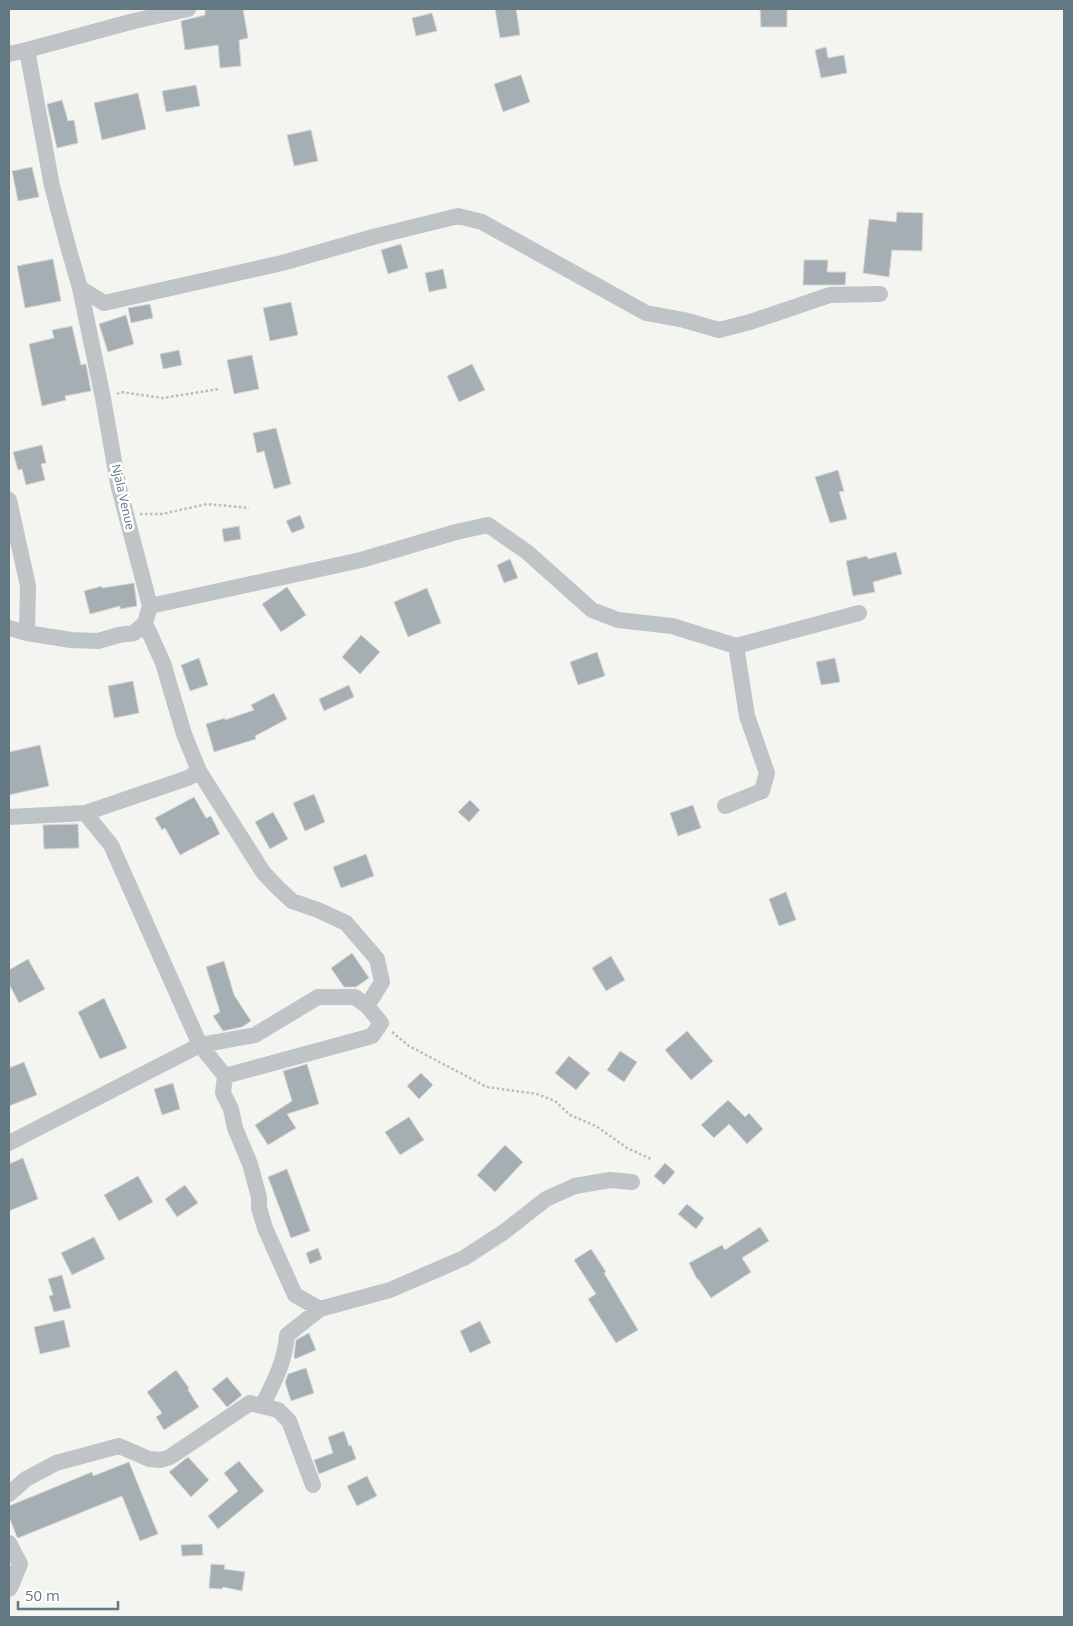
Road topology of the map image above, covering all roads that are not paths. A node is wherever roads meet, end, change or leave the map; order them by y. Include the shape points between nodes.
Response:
1 (188, 9) edge
2 (27, 50) junction
3 (9, 54) edge
4 (80, 288) junction
5 (880, 294) dead end
6 (9, 500) edge
7 (150, 606) junction
8 (859, 612) dead end
9 (145, 623) junction
10 (9, 628) edge
11 (27, 633) junction
12 (736, 646) junction
13 (199, 771) junction
14 (725, 806) dead end
15 (85, 813) junction
16 (9, 817) edge
17 (367, 1006) junction
18 (200, 1045) junction
19 (225, 1076) junction
20 (9, 1143) edge
21 (632, 1182) dead end
22 (320, 1309) junction
23 (262, 1406) junction
24 (313, 1485) dead end
25 (9, 1494) edge
26 (9, 1543) edge
27 (10, 1588) edge

1 - 2 street
2 - 3 street
2 - 4 street, Njala Venue via 52,186
4 - 5 street via 104,302 282,264 458,216 482,222 646,313 719,330 830,295
4 - 7 street, Njala Venue via 118,484
6 - 11 street via 28,586
7 - 9 street
7 - 12 street via 361,560 488,525 527,552 592,610 618,620 672,626
8 - 12 street
9 - 11 street via 134,634 98,641
9 - 13 street via 163,664
10 - 11 street
12 - 14 street via 747,716 767,774 762,790
13 - 15 street via 188,778
13 - 17 street via 276,888 292,901 346,923 377,959 382,982
15 - 16 street
15 - 18 street via 111,845
17 - 18 street via 355,997 318,997 254,1035
17 - 19 street via 381,1023 372,1036
18 - 19 street
18 - 20 street
19 - 22 street via 223,1093 250,1164 265,1228 295,1295
21 - 22 street via 610,1180 575,1186 546,1199 464,1258 390,1290
22 - 23 street via 287,1335 285,1354
23 - 24 street via 278,1410 289,1421
23 - 25 street via 250,1403 161,1460 150,1460 119,1446 56,1463 26,1478
26 - 27 street via 20,1564

